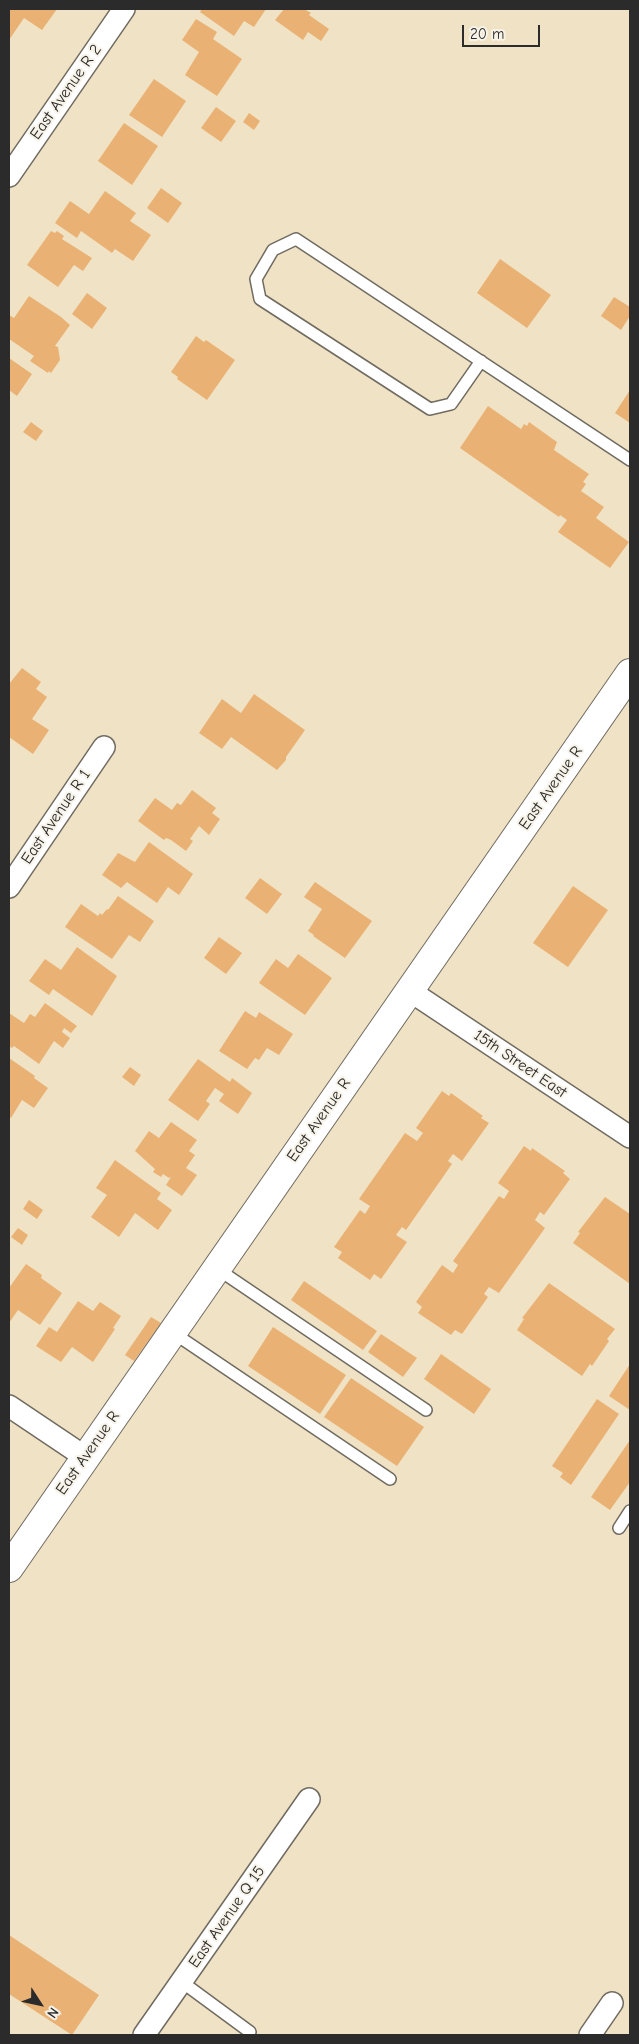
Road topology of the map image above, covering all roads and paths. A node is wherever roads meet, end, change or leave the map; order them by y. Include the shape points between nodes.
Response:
1 (124, 9) edge
2 (9, 176) edge
3 (481, 362) junction
4 (630, 460) edge
5 (630, 673) edge
6 (104, 747) dead end
7 (9, 887) edge
8 (410, 990) junction
9 (630, 1137) edge
10 (216, 1268) junction
11 (172, 1332) junction
12 (9, 1406) edge
13 (426, 1410) dead end
14 (85, 1457) junction
15 (390, 1479) dead end
16 (630, 1511) edge
17 (619, 1528) dead end
18 (9, 1568) edge
19 (309, 1799) dead end
20 (182, 1982) junction
21 (612, 2003) dead end
22 (250, 2032) dead end
23 (144, 2035) edge
24 (590, 2035) edge

1 - 2 street, East Avenue R 2
3 - 3 lane via 296,239 273,250 256,280 260,299 430,409 451,404
3 - 4 lane
5 - 8 main road, East Avenue R
6 - 7 street, East Avenue R 1
8 - 9 street, 15th Street East
8 - 10 main road, East Avenue R
10 - 11 main road, East Avenue R
10 - 13 lane
11 - 14 main road, East Avenue R
11 - 15 lane
12 - 14 street
14 - 18 main road, East Avenue R
16 - 17 lane
19 - 20 street, East Avenue Q 15
20 - 22 lane
20 - 23 street, East Avenue Q 15
21 - 24 street

